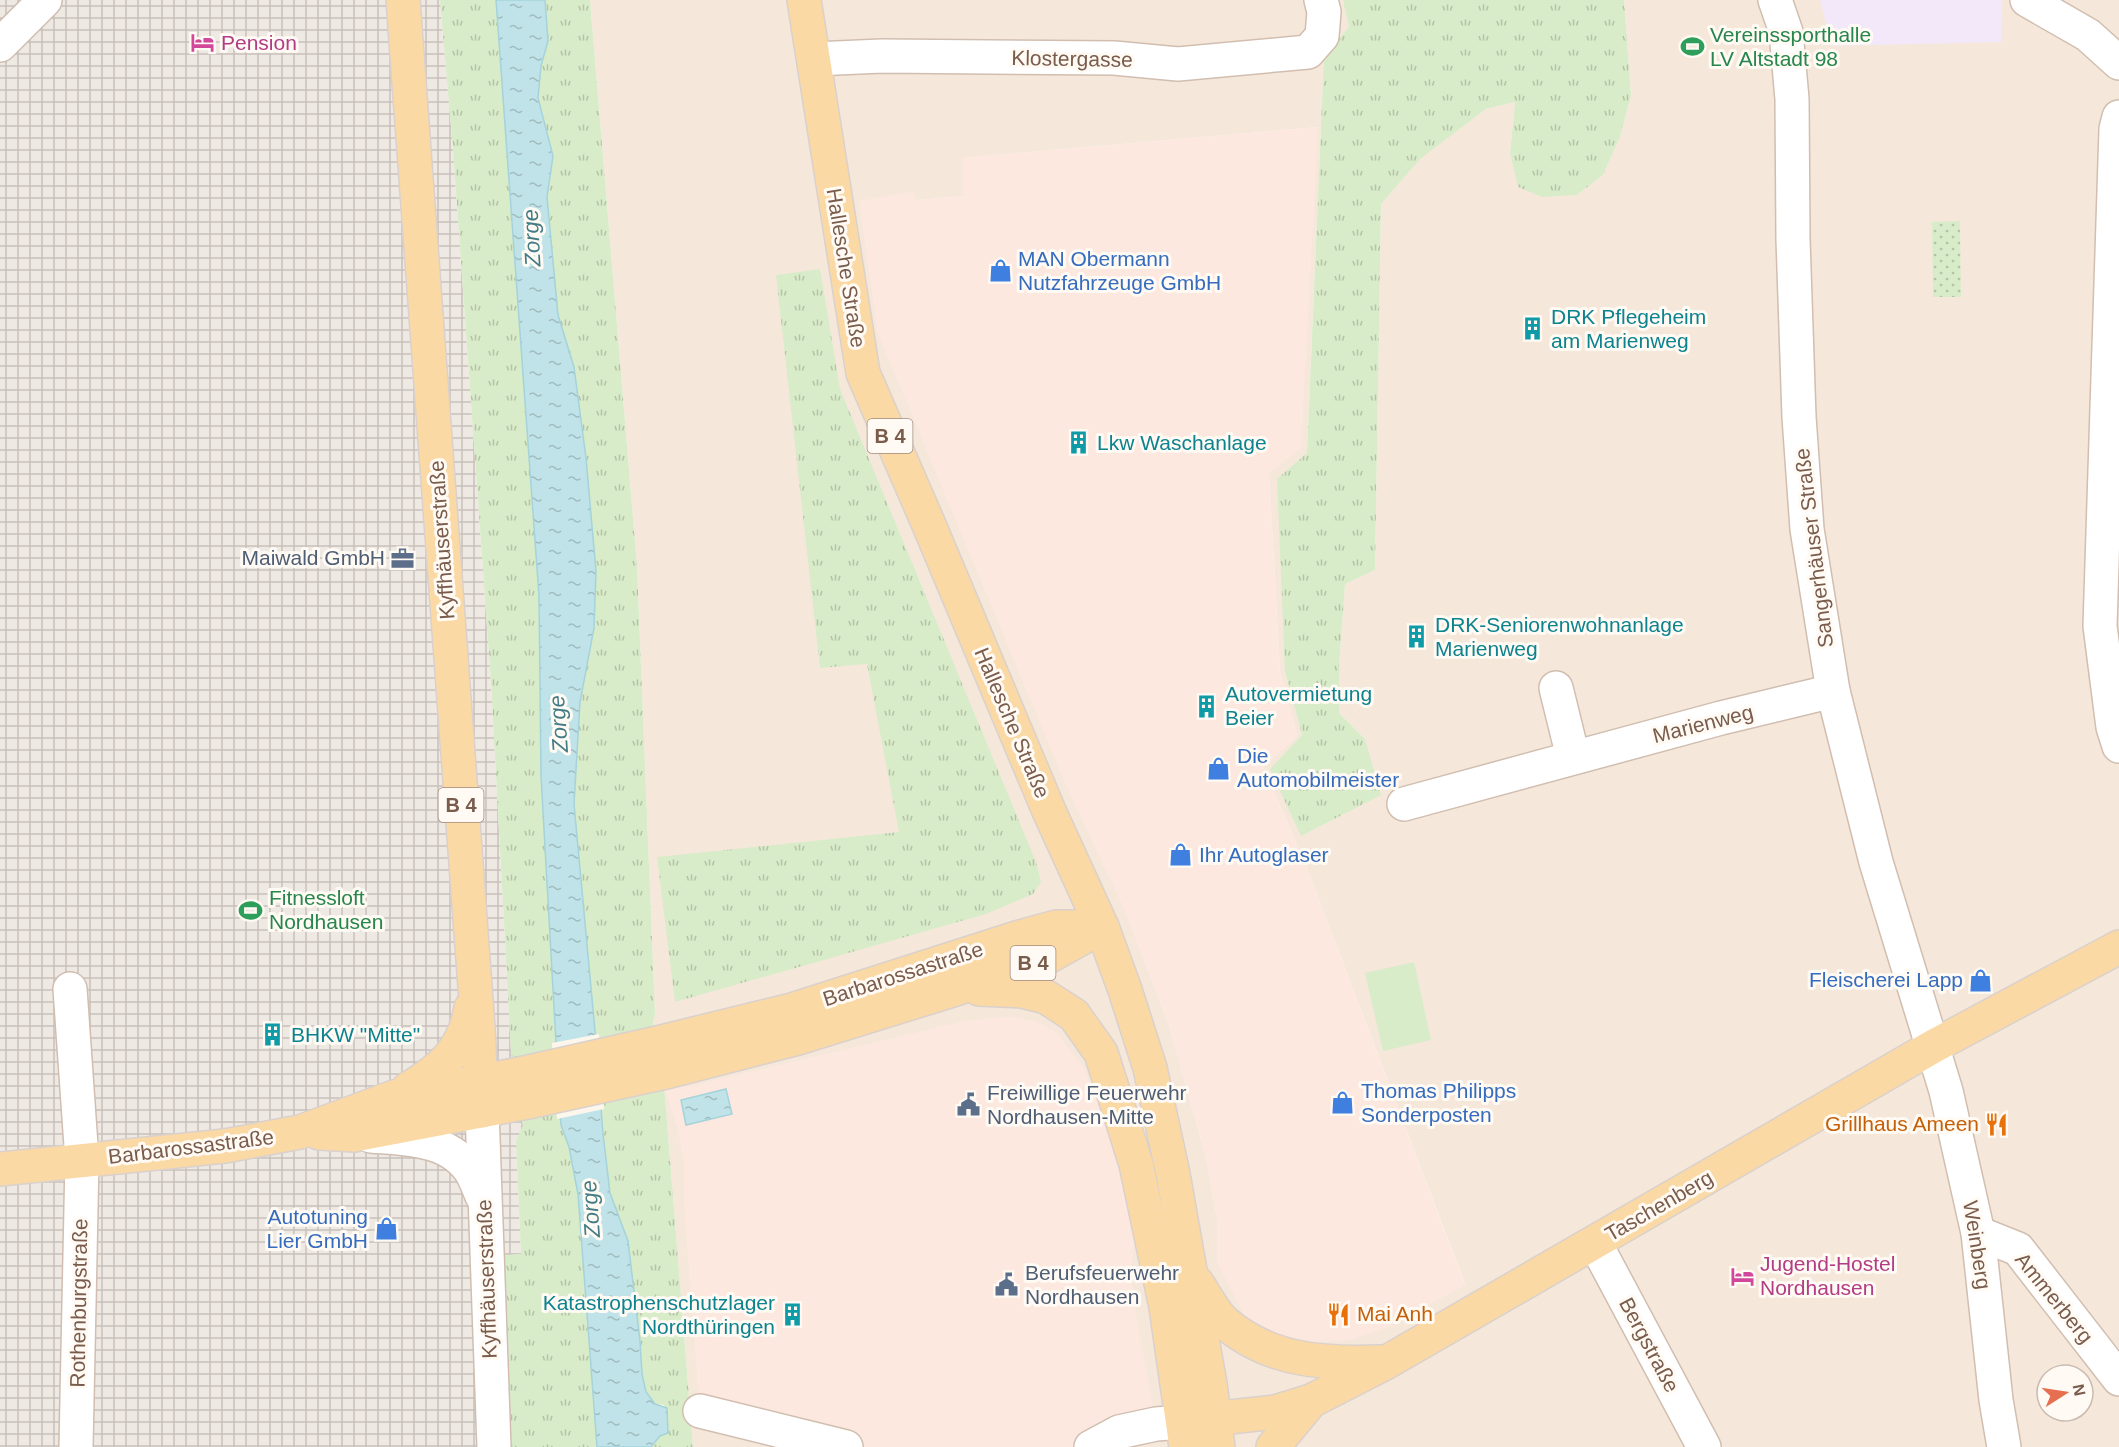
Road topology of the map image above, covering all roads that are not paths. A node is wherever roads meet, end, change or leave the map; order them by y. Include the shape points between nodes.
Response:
1 (45, 0) edge
2 (403, 0) edge
3 (804, 0) edge
4 (1322, 0) edge
5 (1776, 0) edge
6 (2026, 0) edge
7 (0, 45) edge
8 (814, 59) junction
9 (2119, 63) edge
10 (2119, 117) edge
11 (1556, 688) dead end
12 (1833, 691) junction
13 (2119, 746) edge
14 (1573, 757) junction
15 (1404, 804) dead end
16 (1102, 927) junction
17 (2119, 947) edge
18 (474, 970) junction
19 (959, 988) junction
20 (70, 989) dead end
21 (1934, 1046) junction
22 (659, 1058) junction
23 (482, 1095) junction
24 (394, 1097) junction
25 (300, 1132) junction
26 (354, 1135) junction
27 (82, 1160) junction
28 (0, 1169) edge
29 (484, 1203) junction
30 (1978, 1233) junction
31 (1595, 1243) junction
32 (1191, 1275) junction
33 (1387, 1362) junction
34 (2119, 1379) edge
35 (1311, 1401) junction
36 (700, 1411) dead end
37 (1201, 1434) edge
38 (76, 1447) edge
39 (494, 1447) edge
40 (846, 1447) edge
41 (1090, 1447) edge
42 (1273, 1447) edge
43 (1704, 1447) edge
44 (2004, 1447) edge

1 - 7 street
2 - 18 main road, Kyffhäuserstraße / B 4
3 - 8 main road, Hallesche Straße / B 4
4 - 8 street, Klostergasse via 1322,36 1308,52 1178,64 1105,58
5 - 12 street, Sangerhäuser Straße via 1786,32 1792,99 1793,238 1807,529
6 - 9 street via 2088,35
8 - 16 main road, Hallesche Straße / B 4 via 863,373
10 - 13 street via 2115,140 2100,626
11 - 14 street
12 - 14 street, Marienweg
12 - 21 street, Sangerhäuser Straße via 1876,862
14 - 15 street, Marienweg
16 - 19 main road, Barbarossastraße / B 4 via 1044,959
16 - 22 main road, Barbarossastraße / B 4 via 1056,927 1020,937 792,1010
16 - 32 main road, Hallesche Straße via 1150,1068
17 - 21 main road, Taschenberg
18 - 23 main road, Kyffhäuserstraße
18 - 24 main road, B 4 via 470,1017 456,1050 426,1077
19 - 22 main road, Barbarossastraße / B 4 via 798,1038
19 - 37 main road via 1022,991 1046,998 1074,1015 1101,1053 1136,1164 1166,1307
20 - 27 street, Barbarossastraße
21 - 30 street, Weinberg
21 - 31 main road, Taschenberg
22 - 23 main road, Barbarossastraße / B 4
23 - 24 main road, Barbarossastraße / B 4
23 - 26 main road, Barbarossastraße / B 4
23 - 29 street, Kyffhäuserstraße
24 - 25 main road, Barbarossastraße / B 4
25 - 26 main road, Barbarossastraße / B 4
25 - 27 main road, Barbarossastraße / B 4 via 225,1146
26 - 29 street, Barbarossastraße via 440,1146 467,1166
27 - 28 main road, Barbarossastraße / B 4
27 - 38 street, Rothenburgstraße
29 - 39 street, Kyffhäuserstraße
30 - 34 street, Ammerberg via 2018,1249
30 - 44 street, Weinberg
31 - 33 main road, Taschenberg
31 - 43 street, Bergstraße
32 - 33 main road via 1222,1320 1281,1355 1325,1362
32 - 37 main road, Hallesche Straße
33 - 35 main road, Taschenberg
35 - 37 main road, Taschenberg
35 - 42 main road
36 - 40 street
37 - 41 street via 1156,1424 1119,1432

